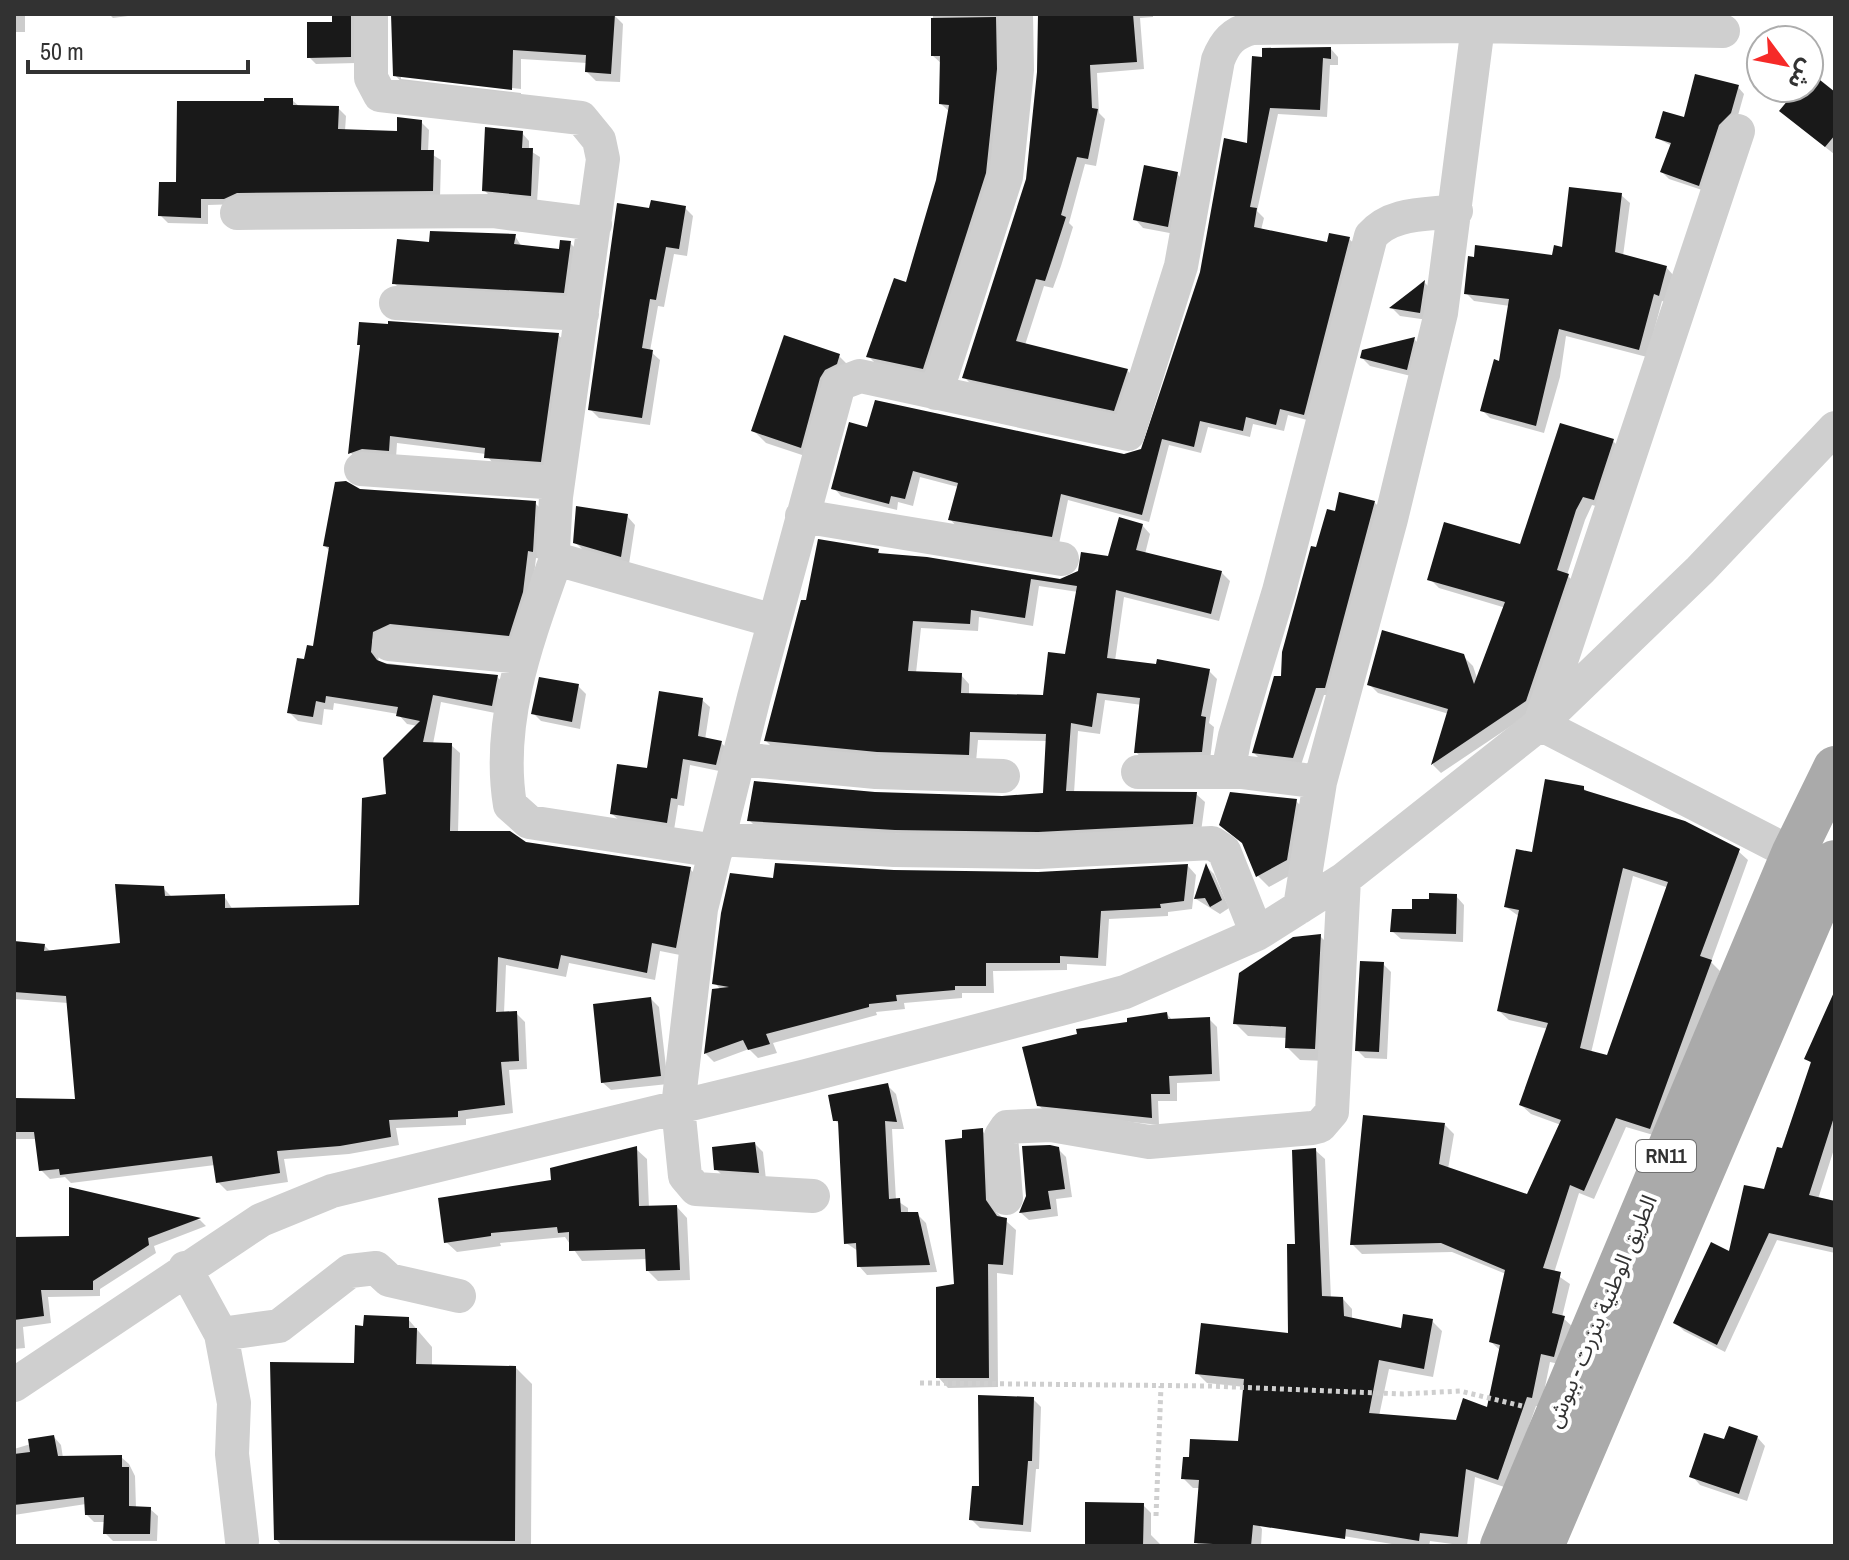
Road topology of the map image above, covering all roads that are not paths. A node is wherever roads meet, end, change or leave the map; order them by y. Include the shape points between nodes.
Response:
1 (371, 14) edge
2 (1016, 14) edge
3 (1478, 26) junction
4 (1723, 31) dead end
5 (1738, 131) dead end
6 (1456, 211) junction
7 (237, 213) dead end
8 (595, 224) junction
9 (396, 303) dead end
10 (582, 314) junction
11 (936, 393) junction
12 (1835, 428) edge
13 (361, 469) dead end
14 (558, 483) junction
15 (802, 516) junction
16 (556, 559) junction
17 (1062, 559) dead end
18 (774, 621) junction
19 (389, 644) dead end
20 (522, 657) junction
21 (1540, 724) junction
22 (738, 759) junction
23 (1835, 768) edge
24 (1138, 772) dead end
25 (1228, 772) junction
26 (1003, 776) dead end
27 (1320, 782) junction
28 (717, 845) junction
29 (1814, 858) edge
30 (1344, 879) junction
31 (1300, 907) junction
32 (1257, 934) junction
33 (678, 1107) junction
34 (813, 1196) dead end
35 (1006, 1198) dead end
36 (185, 1268) junction
37 (459, 1296) dead end
38 (221, 1334) junction
39 (14, 1385) edge
40 (242, 1541) dead end
41 (1502, 1546) edge
42 (1542, 1546) edge

1 - 8 street via 371,78 380,95 581,118 599,140 603,159
2 - 11 street via 1017,70 1006,177
3 - 4 street
3 - 6 street
3 - 11 street via 1252,28 1225,43 1181,266 1128,434
5 - 21 street
6 - 25 street via 1397,218 1381,224 1371,236
6 - 27 street via 1424,388
7 - 8 street via 492,211
8 - 10 street
9 - 10 street
10 - 14 street
11 - 15 street via 860,376 839,384
12 - 21 street via 1700,570
13 - 14 street
14 - 16 street
15 - 17 street
15 - 18 street
16 - 18 street
16 - 20 street
18 - 22 street
19 - 20 street
20 - 28 street via 505,745 507,789 516,814 529,822
21 - 29 street
21 - 30 street
22 - 26 street via 876,772
22 - 28 street
23 - 29 main road, الطريق الوطنية بنزرت - ببوش / RN11
24 - 25 street
25 - 27 street
27 - 31 street
28 - 32 street via 1038,852 1212,843 1224,851
28 - 33 street via 701,909
29 - 41 main road, الطريق الوطنية بنزرت - ببوش / RN11
29 - 42 main road, الطريق الوطنية بنزرت - ببوش / RN11
30 - 31 street
30 - 35 street via 1332,1112 1327,1120 1312,1128 1149,1142 1059,1125 1007,1127 1001,1136
31 - 32 street
32 - 33 street via 1125,992
33 - 34 street via 685,1176 696,1189
33 - 36 street via 332,1191 261,1220
36 - 38 street
36 - 39 street
37 - 38 street via 389,1280 376,1268 350,1271 279,1326
38 - 40 street via 234,1403 232,1454

